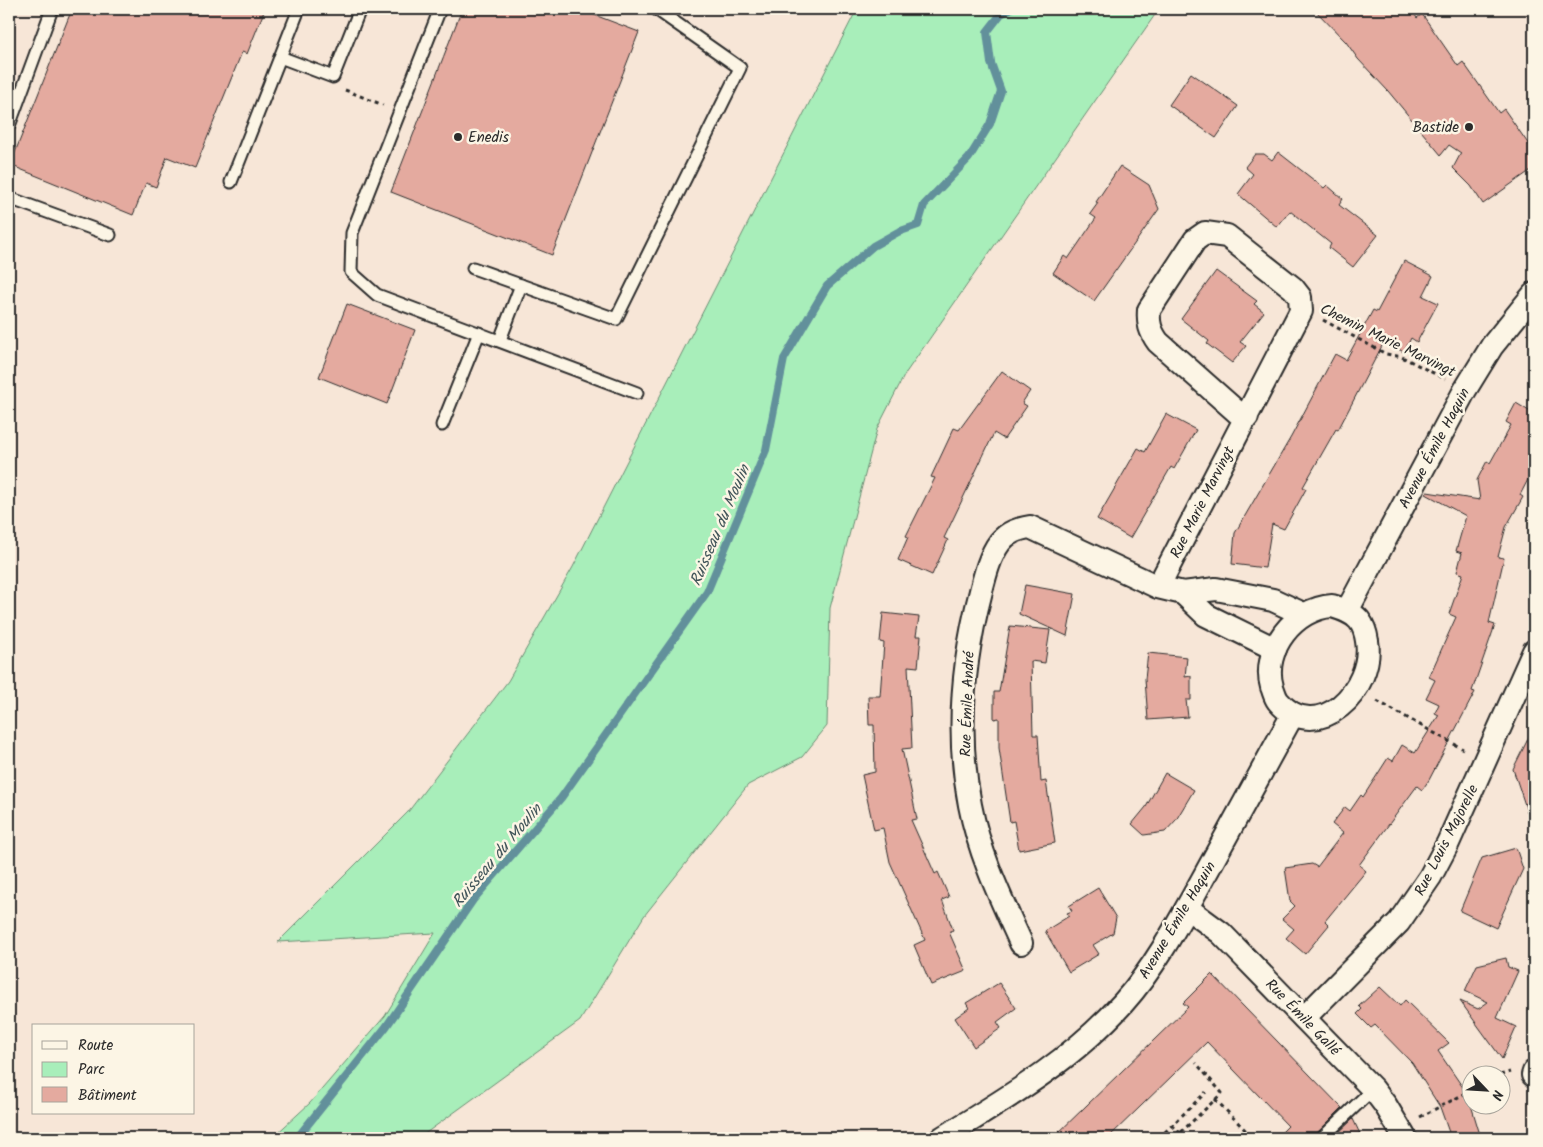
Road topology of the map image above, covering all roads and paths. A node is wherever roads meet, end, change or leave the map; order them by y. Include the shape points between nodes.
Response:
1 (52, 9) edge
2 (299, 9) edge
3 (360, 9) edge
4 (440, 9) edge
5 (656, 9) edge
6 (280, 57) junction
7 (337, 87) dead end
8 (366, 98) dead end
9 (9, 126) edge
10 (230, 182) dead end
11 (9, 198) edge
12 (110, 235) dead end
13 (473, 268) dead end
14 (520, 285) junction
15 (1534, 294) edge
16 (1301, 311) junction
17 (479, 333) junction
18 (500, 340) junction
19 (1465, 390) junction
20 (637, 393) dead end
21 (1247, 417) junction
22 (442, 425) dead end
23 (1158, 587) junction
24 (1182, 592) junction
25 (1347, 611) junction
26 (1303, 614) junction
27 (1275, 649) junction
28 (1534, 651) edge
29 (1527, 689) edge
30 (1376, 701) dead end
31 (1293, 714) junction
32 (1485, 761) junction
33 (1188, 908) junction
34 (1021, 943) dead end
35 (1304, 1018) junction
36 (1196, 1063) dead end
37 (1373, 1089) junction
38 (1206, 1092) dead end
39 (1460, 1097) edge
40 (1215, 1099) junction
41 (1172, 1125) junction
42 (1180, 1133) junction
43 (1402, 1133) edge
44 (949, 1136) edge
45 (1159, 1138) edge
46 (1174, 1138) edge
47 (1253, 1138) edge
48 (1322, 1138) edge

1 - 9 lane
2 - 6 lane
3 - 6 lane via 333,77
4 - 17 lane via 352,233 351,272 377,294
5 - 14 lane via 740,68 736,77 616,319
6 - 10 lane
7 - 8 path
11 - 12 lane
13 - 14 lane
14 - 18 lane
15 - 19 street, Avenue Émile Haquin via 1492,346
16 - 19 path, Chemin Marie Marvingt via 1386,354 1402,356
16 - 21 street, Rue Marie Marvingt
16 - 21 street via 1300,297 1293,288 1227,236 1205,232 1196,240 1149,310 1148,320 1158,342 1237,412
17 - 18 lane
17 - 22 lane
18 - 20 lane
19 - 25 street, Avenue Émile Haquin
21 - 23 street, Rue Marie Marvingt
23 - 24 street, Rue Émile André
23 - 34 street, Rue Émile André via 1030,528 1018,528 994,551 967,656 964,771 980,844
24 - 26 street, Rue Émile André via 1216,589 1273,600
24 - 27 street via 1206,615
25 - 26 street via 1332,606
25 - 31 street via 1360,620 1368,648 1368,662 1360,684 1348,700 1328,713 1311,718
26 - 27 street via 1283,634
27 - 31 street via 1271,681 1276,699
28 - 29 street, Rue Louis Majorelle
29 - 32 street, Rue Louis Majorelle
30 - 32 path
31 - 33 street, Avenue Émile Haquin
32 - 35 street, Rue Louis Majorelle via 1448,843 1400,922
33 - 35 street, Rue Émile Gallé via 1221,933
33 - 44 street, Avenue Émile Haquin via 1152,967 1098,1028 1036,1080
35 - 37 street, Rue Émile Gallé
36 - 40 path via 1222,1093
37 - 43 street, Rue Émile Gallé
37 - 48 lane
38 - 41 path
39 - 43 path
40 - 42 path
40 - 47 path
41 - 42 path
41 - 45 path
42 - 46 path

